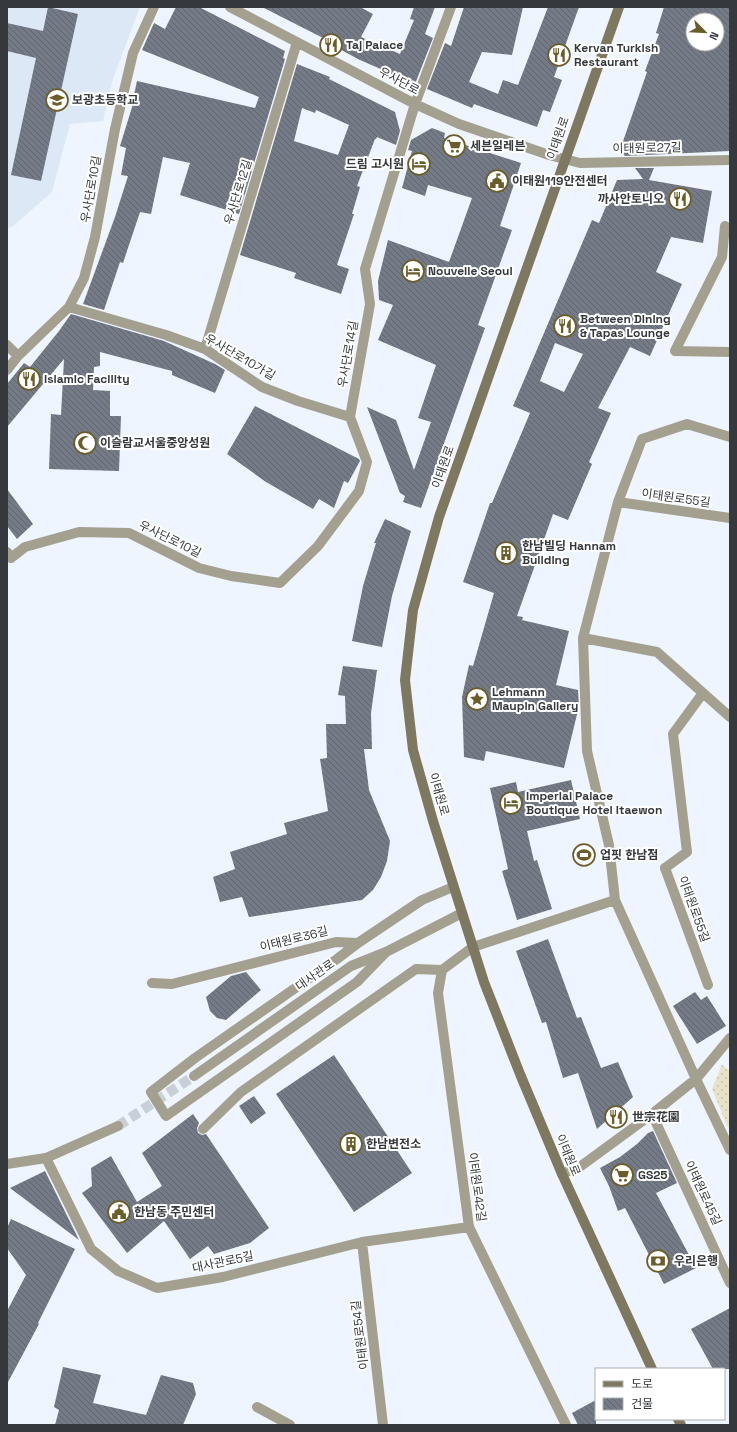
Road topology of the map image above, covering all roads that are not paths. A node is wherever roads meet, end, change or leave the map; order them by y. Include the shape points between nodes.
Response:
1 (154, 7) edge
2 (230, 7) edge
3 (451, 7) edge
4 (619, 7) edge
5 (297, 42) junction
6 (415, 104) junction
7 (565, 159) junction
8 (730, 160) edge
9 (725, 226) dead end
10 (726, 257) edge
11 (70, 308) junction
12 (7, 345) edge
13 (205, 349) junction
14 (730, 352) edge
15 (18, 356) junction
16 (7, 370) edge
17 (350, 417) junction
18 (730, 437) edge
19 (618, 502) junction
20 (730, 518) edge
21 (7, 552) edge
22 (583, 638) junction
23 (703, 693) junction
24 (730, 717) edge
25 (453, 887) junction
26 (615, 900) junction
27 (462, 913) junction
28 (358, 943) junction
29 (473, 947) junction
30 (386, 952) junction
31 (442, 970) junction
32 (152, 983) dead end
33 (708, 986) dead end
34 (730, 1038) edge
35 (194, 1076) tunnel mouth
36 (696, 1079) junction
37 (652, 1114) junction
38 (118, 1126) tunnel mouth
39 (203, 1129) dead end
40 (730, 1150) edge
41 (46, 1158) junction
42 (7, 1164) edge
43 (562, 1174) junction
44 (469, 1227) junction
45 (362, 1242) junction
46 (730, 1283) edge
47 (652, 1368) edge
48 (257, 1407) dead end
49 (290, 1425) edge
50 (383, 1425) edge
51 (566, 1425) edge

1 - 11 street, 우사단로10길 via 133,53 115,130 95,237 84,278
2 - 5 street, 우사단로
3 - 6 street, 우사단로14길
4 - 7 main road, 이태원로
5 - 6 street, 우사단로
5 - 13 street, 우사단로12길
6 - 7 street, 우사단로 via 459,124
6 - 17 street, 우사단로14길 via 365,269 370,304
7 - 8 street, 이태원로27길 via 580,163
7 - 25 main road, 이태원로 via 439,517 413,610 405,680 413,750
9 - 10 street
10 - 14 street via 675,351
11 - 13 street, 우사단로10가길 via 166,335
11 - 15 street, 우사단로10길
12 - 15 street
13 - 17 street, 우사단로10가길 via 262,387
15 - 16 street, 우사단로10길
17 - 21 street, 우사단로10길 via 367,462 359,491 318,546 280,583 231,576 200,568 129,533 79,532 26,547 11,558
18 - 19 street via 687,424 642,439
19 - 20 street, 이태원로55길
19 - 22 street
22 - 23 street via 657,652
22 - 26 street via 587,751 609,844
23 - 24 street
23 - 33 street, 이태원로55길 via 673,734 687,852 665,868
25 - 27 main road, 이태원로
25 - 28 street via 422,900
26 - 29 street
26 - 36 street
27 - 29 main road, 이태원로
27 - 30 street, 대사관로
28 - 30 street via 151,1092 166,1116 357,982
28 - 32 street, 이태원로36길 via 336,942 172,984
29 - 31 street
29 - 43 main road, 이태원로 via 523,1082
30 - 35 street, 대사관로 via 351,966
31 - 39 street via 416,969 241,1092
31 - 44 street, 이태원로42길 via 438,993
34 - 36 street
36 - 37 street
36 - 40 street
37 - 43 street via 581,1166
37 - 46 street, 이태원로45길
38 - 41 street
41 - 42 street
41 - 45 street, 대사관로5길 via 91,1249 118,1271 157,1288 223,1277
43 - 47 main road, 이태원로
44 - 45 street, 대사관로5길
44 - 51 street, 이태원로42길
45 - 50 street, 이태원로54길
48 - 49 street

